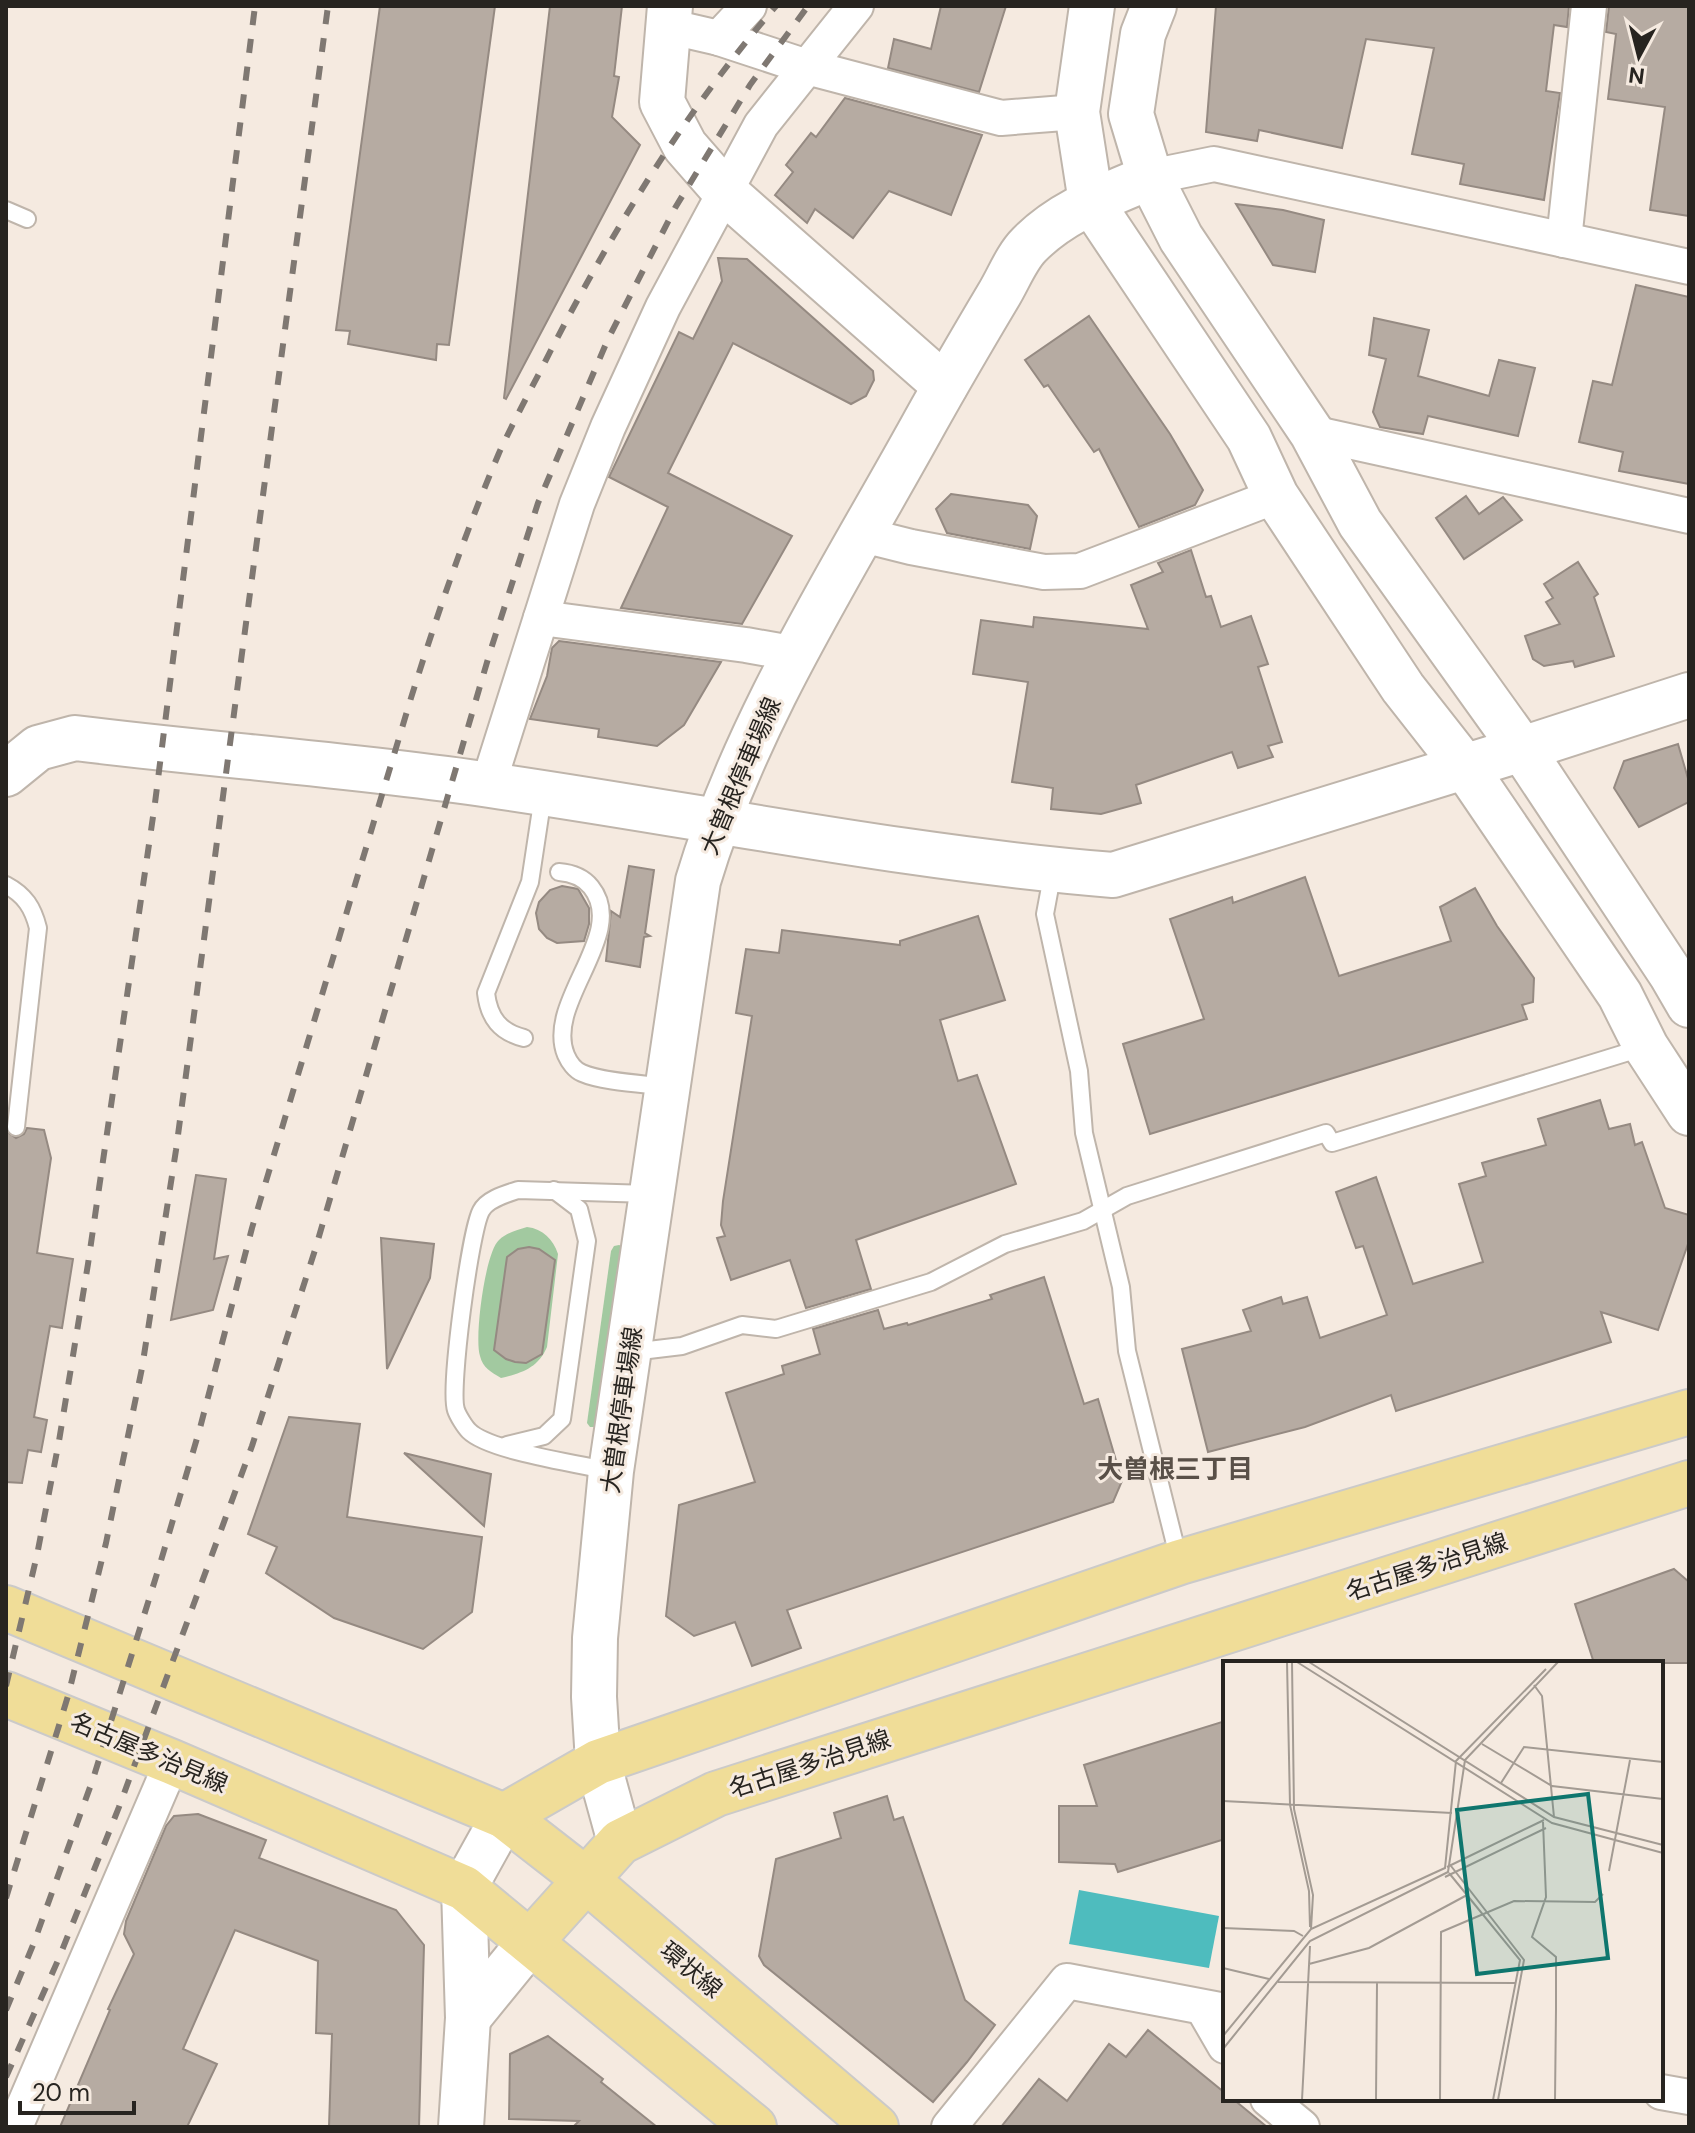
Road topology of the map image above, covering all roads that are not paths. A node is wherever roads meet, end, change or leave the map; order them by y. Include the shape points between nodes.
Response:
1 (749, 6) edge
2 (856, 6) edge
3 (1092, 6) edge
4 (1154, 6) edge
5 (1589, 6) edge
6 (668, 16) edge
7 (719, 38) junction
8 (807, 67) junction
9 (1077, 112) junction
10 (1150, 177) junction
11 (726, 193) junction
12 (1091, 202) junction
13 (6, 210) edge
14 (27, 219) dead end
15 (1564, 240) junction
16 (1689, 267) edge
17 (945, 386) junction
18 (1312, 433) junction
19 (1276, 496) junction
20 (1689, 516) edge
21 (863, 535) junction
22 (541, 618) junction
23 (797, 654) junction
24 (1689, 695) edge
25 (1522, 749) junction
26 (1465, 767) junction
27 (6, 774) edge
28 (488, 785) junction
29 (543, 793) junction
30 (716, 822) junction
31 (1053, 870) junction
32 (559, 872) dead end
33 (6, 885) edge
34 (1689, 1005) edge
35 (524, 1038) dead end
36 (1646, 1047) junction
37 (670, 1087) junction
38 (1689, 1113) edge
39 (16, 1127) dead end
40 (554, 1190) junction
41 (654, 1195) junction
42 (1101, 1211) junction
43 (630, 1352) junction
44 (1689, 1412) edge
45 (503, 1446) junction
46 (611, 1471) junction
47 (1689, 1483) edge
48 (1180, 1562) junction
49 (6, 1608) edge
50 (6, 1694) edge
51 (172, 1762) junction
52 (598, 1762) junction
53 (504, 1816) junction
54 (620, 1842) junction
55 (585, 1879) junction
56 (464, 1888) junction
57 (530, 1942) junction
58 (1214, 2010) edge
59 (468, 2018) junction
60 (1223, 2039) edge
61 (1663, 2092) edge
62 (1689, 2097) edge
63 (1270, 2101) edge
64 (15, 2127) edge
65 (461, 2127) edge
66 (754, 2127) edge
67 (876, 2127) edge
68 (949, 2127) edge
69 (1302, 2127) edge

1 - 7 street
2 - 8 street
3 - 9 street
4 - 10 street via 1143,34 1131,114
5 - 15 street
6 - 7 street
6 - 11 street via 662,102 685,146
7 - 8 street
8 - 9 street via 1001,118
8 - 11 street via 761,125
9 - 12 street
10 - 12 street, 大曽根停車場線
10 - 15 street via 1214,164
10 - 18 street via 1181,238
11 - 17 street
11 - 22 street via 663,307 608,427
12 - 17 street, 大曽根停車場線 via 1028,246
12 - 19 street via 1249,438
13 - 14 lane
15 - 16 street
17 - 21 street, 大曽根停車場線
18 - 20 street
18 - 25 street via 1360,523
19 - 21 street via 1080,571 1044,572
19 - 26 street via 1403,688
21 - 23 street, 大曽根停車場線
22 - 23 street
22 - 28 street
23 - 30 street, 大曽根停車場線
24 - 25 street
25 - 26 street
25 - 34 street
26 - 31 street via 1113,875
26 - 36 street via 1620,995
27 - 28 street via 38,748 75,738
28 - 29 street
29 - 30 street
29 - 35 lane via 530,882 486,993 494,1020
30 - 31 street
30 - 37 street, 大曽根停車場線 via 698,881
31 - 42 lane via 1045,914 1079,1071 1084,1133
32 - 37 lane via 585,880 598,896 602,915 562,1026 561,1043 569,1062 581,1073
33 - 39 lane via 33,909 38,928
36 - 38 street
36 - 42 lane via 1332,1143 1326,1133 1127,1196
37 - 41 street, 大曽根停車場線
40 - 41 lane
40 - 45 lane via 579,1209 587,1241 562,1419 544,1436
40 - 45 lane via 518,1190 497,1197 482,1208 473,1241 456,1410 469,1432
41 - 43 street, 大曽根停車場線
42 - 43 lane via 1005,1244 931,1282 776,1329 742,1325 682,1346
42 - 48 lane via 1121,1287 1127,1351
43 - 46 street, 大曽根停車場線
44 - 48 main road
45 - 46 lane
46 - 52 street, 大曽根停車場線 via 595,1638
47 - 54 main road, 名古屋多治見線 via 716,1794
48 - 52 main road
49 - 53 main road
50 - 51 main road, 名古屋多治見線
51 - 56 main road, 名古屋多治見線
51 - 64 street
52 - 53 main road
52 - 54 street, 大曽根停車場線
53 - 55 main road, 環状線
53 - 56 street
54 - 55 main road, 名古屋多治見線
55 - 57 main road, 名古屋多治見線
55 - 67 main road, 環状線
56 - 57 main road, 名古屋多治見線
56 - 59 street
57 - 59 street
57 - 66 main road
58 - 60 street
58 - 68 street via 1067,1981
59 - 65 street
61 - 62 street
63 - 69 street

